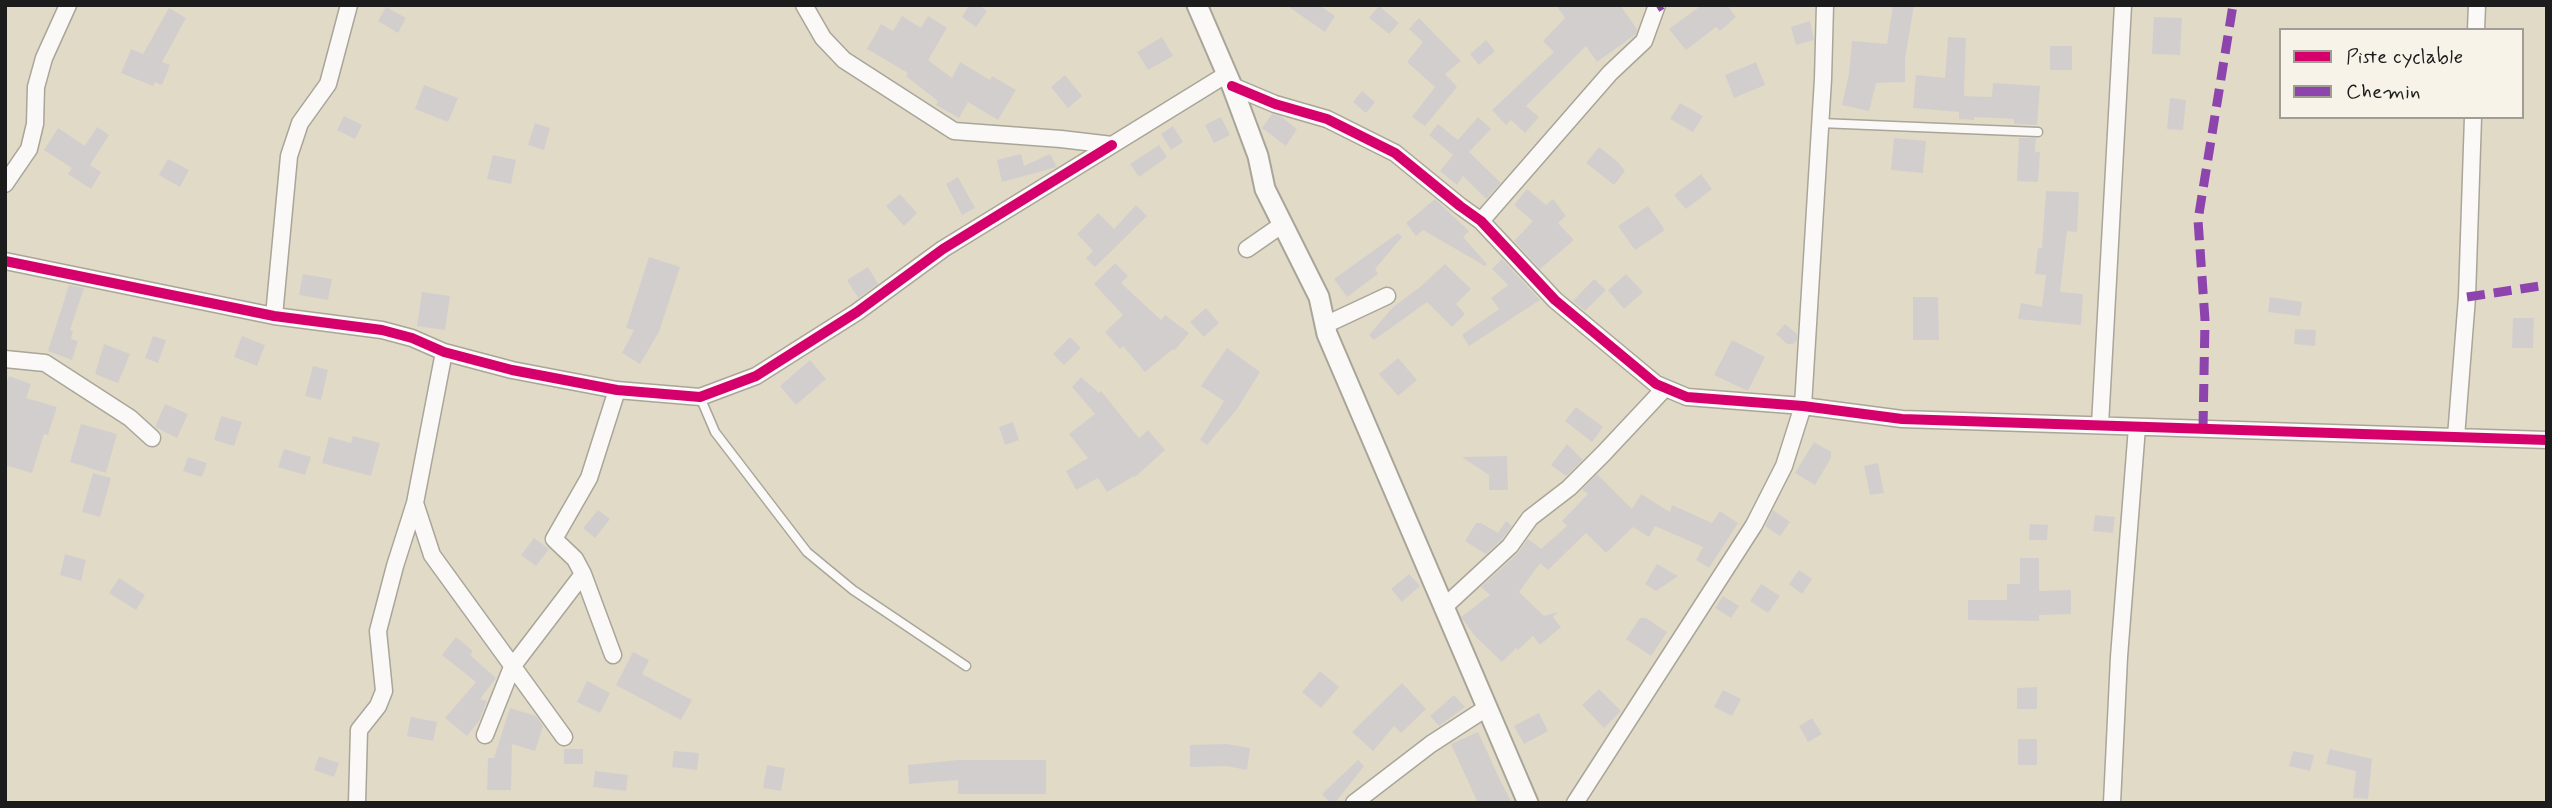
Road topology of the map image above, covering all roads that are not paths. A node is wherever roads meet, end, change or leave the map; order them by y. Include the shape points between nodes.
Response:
1 (68, 5) edge
2 (349, 5) edge
3 (804, 5) edge
4 (1197, 5) edge
5 (1657, 5) edge
6 (1825, 5) edge
7 (2123, 5) edge
8 (2477, 5) edge
9 (2476, 28) edge
10 (1229, 80) junction
11 (2473, 119) edge
12 (1820, 123) junction
13 (2038, 132) dead end
14 (1112, 145) junction
15 (5, 184) edge
16 (1481, 221) junction
17 (1283, 224) junction
18 (1247, 249) dead end
19 (5, 261) edge
20 (1387, 296) dead end
21 (274, 316) junction
22 (1325, 325) junction
23 (444, 352) junction
24 (5, 359) edge
25 (1664, 389) junction
26 (617, 390) junction
27 (700, 397) junction
28 (1803, 405) junction
29 (2100, 425) junction
30 (2137, 427) junction
31 (2456, 437) junction
32 (152, 438) dead end
33 (2547, 440) edge
34 (415, 503) junction
35 (583, 574) junction
36 (1443, 608) junction
37 (613, 655) dead end
38 (966, 666) dead end
39 (512, 667) junction
40 (1488, 707) junction
41 (485, 735) dead end
42 (564, 737) dead end
43 (357, 803) edge
44 (1354, 803) edge
45 (1528, 803) edge
46 (1575, 803) edge
47 (2112, 803) edge

1 - 15 street via 36,87 29,149
2 - 21 street via 328,84 300,123 289,156
3 - 14 street via 823,38 844,61 954,131
4 - 10 street
5 - 16 street via 1644,41 1610,72
6 - 12 street
7 - 29 street
8 - 9 street
10 - 14 street
10 - 16 street via 1275,104 1326,118 1395,153
10 - 17 street via 1258,156 1265,189
11 - 31 street via 2467,297
12 - 13 lane
12 - 28 street
14 - 27 street via 943,249 857,312 756,376
16 - 25 street via 1555,300
17 - 18 street
17 - 22 street via 1319,297
19 - 21 street
20 - 22 street
21 - 23 street via 382,330
22 - 36 street
23 - 26 street
23 - 34 street
24 - 32 street via 45,363 130,418
25 - 28 street via 1687,397
25 - 36 street
26 - 27 street
26 - 35 street via 589,478 554,539
27 - 38 lane via 715,432 807,552 853,590
28 - 29 street via 1902,419
28 - 46 street via 1784,466 1754,525
29 - 30 street
30 - 31 street
30 - 47 street
31 - 33 street
34 - 39 street via 432,555
34 - 43 street via 378,632 384,691 359,730
35 - 37 street
35 - 39 street
36 - 40 street
39 - 41 street
39 - 42 street
40 - 44 street
40 - 45 street

